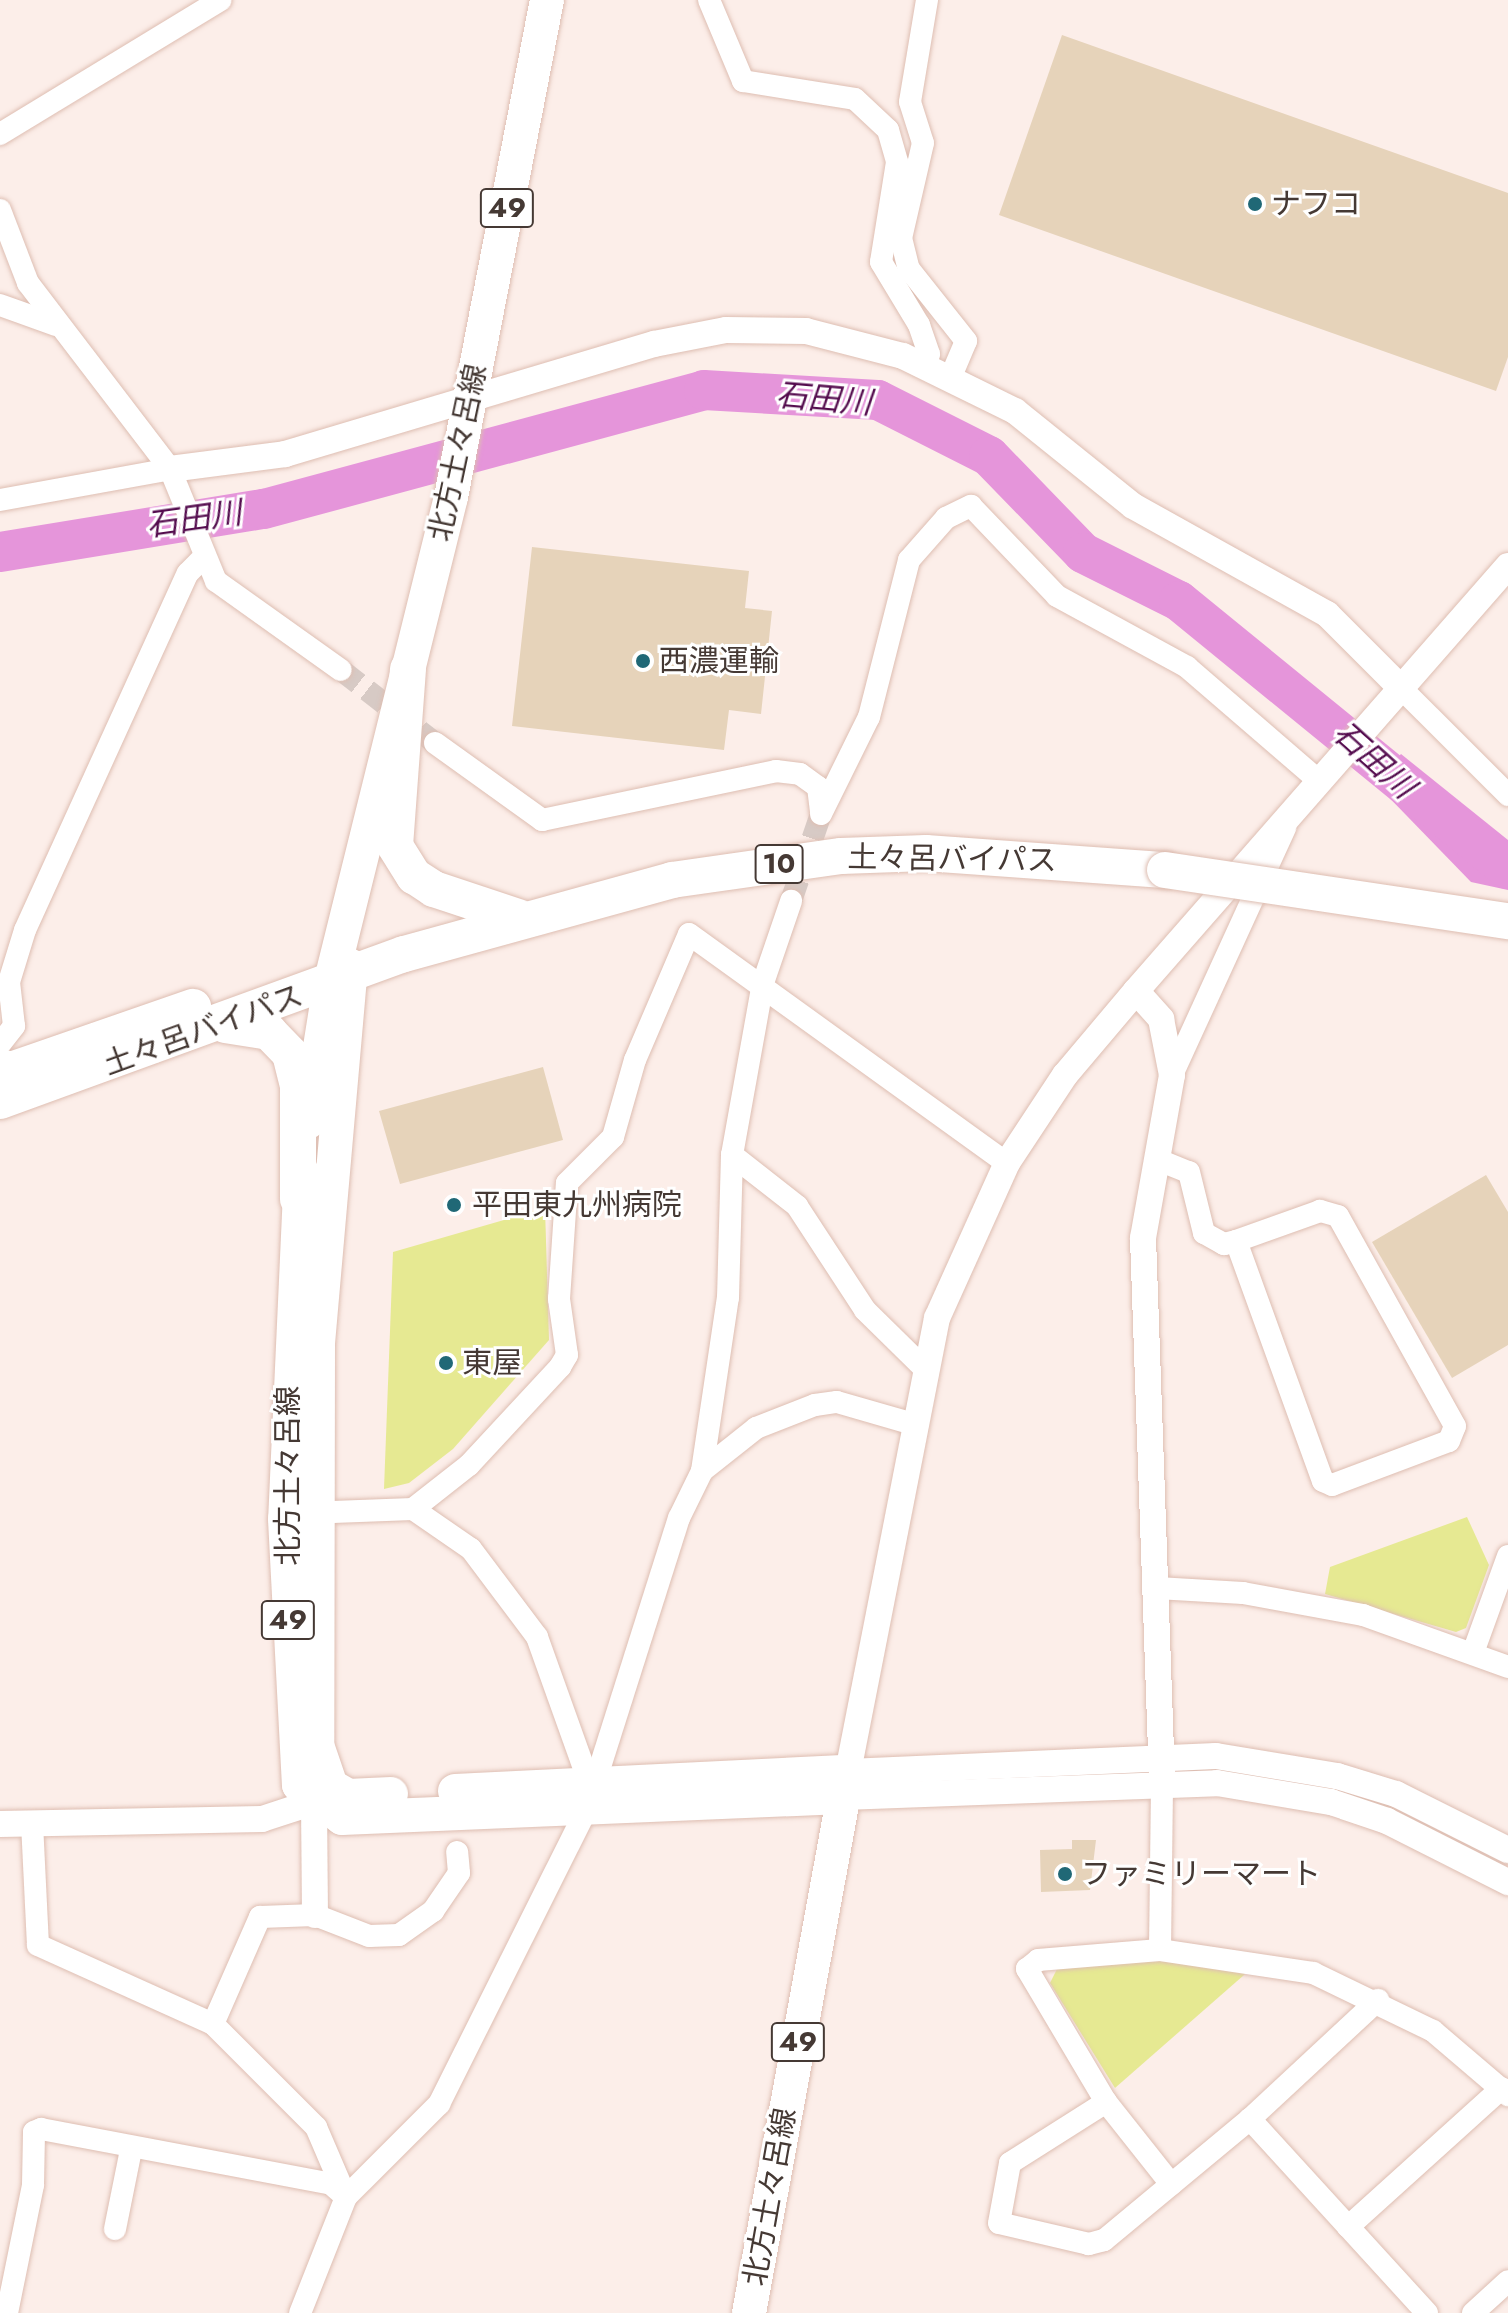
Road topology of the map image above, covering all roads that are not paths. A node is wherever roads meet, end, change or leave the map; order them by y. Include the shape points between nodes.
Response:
1 (220, 0) edge
2 (547, 0) edge
3 (709, 0) edge
4 (927, 0) edge
5 (0, 134) edge
6 (0, 210) edge
7 (0, 305) edge
8 (56, 325) junction
9 (924, 365) junction
10 (951, 377) junction
11 (468, 409) junction
12 (173, 477) junction
13 (0, 500) edge
14 (202, 554) junction
15 (1508, 566) edge
16 (408, 669) junction
17 (341, 670) tunnel mouth
18 (1402, 689) junction
19 (435, 743) tunnel mouth
20 (1324, 774) junction
21 (1508, 795) edge
22 (1293, 813) junction
23 (791, 901) tunnel mouth
24 (519, 917) junction
25 (1508, 921) edge
26 (342, 971) junction
27 (4, 979) edge
28 (763, 983) junction
29 (1136, 991) junction
30 (215, 1026) junction
31 (2, 1073) edge
32 (1172, 1075) junction
33 (732, 1155) junction
34 (1156, 1159) junction
35 (1007, 1163) junction
36 (298, 1199) junction
37 (1236, 1241) junction
38 (925, 1369) junction
39 (913, 1424) junction
40 (702, 1471) junction
41 (413, 1509) junction
42 (299, 1515) junction
43 (1508, 1556) edge
44 (1157, 1588) junction
45 (1474, 1650) junction
46 (1508, 1667) edge
47 (1161, 1767) junction
48 (846, 1784) junction
49 (322, 1794) junction
50 (588, 1798) junction
51 (32, 1823) junction
52 (0, 1824) edge
53 (1505, 1843) edge
54 (457, 1852) dead end
55 (1508, 1882) edge
56 (315, 1915) junction
57 (1160, 1950) junction
58 (1378, 2000) junction
59 (213, 2024) junction
60 (1505, 2091) edge
61 (1106, 2102) junction
62 (1250, 2119) junction
63 (131, 2150) junction
64 (1171, 2184) junction
65 (346, 2197) junction
66 (1348, 2227) junction
67 (115, 2229) dead end
68 (1508, 2281) edge
69 (7, 2313) edge
70 (300, 2313) edge
71 (749, 2313) edge
72 (1427, 2313) edge
73 (1473, 2313) edge

1 - 5 street
2 - 11 main road, 北方土々呂線 / 49
3 - 9 street via 743,81 855,99 888,130 897,162 881,262 919,325 929,354
4 - 10 street via 910,102 923,143 901,238 909,269 966,341
6 - 8 street via 28,283
7 - 8 street
8 - 12 street
9 - 10 street
9 - 11 street via 844,338 726,330 654,344
10 - 18 street via 1015,411 1133,506 1327,614
11 - 12 street
11 - 16 main road, 北方土々呂線 / 49
12 - 13 street
12 - 14 street
14 - 17 street via 235,598
14 - 27 street via 175,601
15 - 18 street
16 - 24 highway via 395,846 414,876 434,889
16 - 26 main road, 北方土々呂線 / 49
18 - 20 street
18 - 21 street
19 - 20 street via 542,820 776,771 800,774 818,787 821,814 869,717 909,560 946,518 971,506 1057,596 1187,667
20 - 22 street
22 - 29 street
22 - 32 street
23 - 28 street
24 - 25 highway, 土々呂バイパス / 10, bridge via 672,880 841,856 941,854 1165,870
24 - 26 highway, 土々呂バイパス / 10
26 - 30 highway, 土々呂バイパス / 10
26 - 31 highway, 土々呂バイパス / 10
26 - 36 main road, 北方土々呂線 / 49
26 - 42 main road, 北方土々呂線 / 49 via 328,1201
27 - 31 street via 16,1014
28 - 33 street
28 - 35 street
28 - 41 street via 689,934 635,1060 613,1137 567,1183 559,1299 567,1355 469,1465
29 - 32 street via 1161,1019
29 - 35 street via 1065,1075
30 - 31 highway, 土々呂バイパス / 10
30 - 36 highway via 255,1026 290,1054 298,1086
32 - 34 street
33 - 38 street via 797,1206 865,1310
33 - 40 street via 728,1298
34 - 37 street via 1189,1172 1204,1233 1224,1244
34 - 44 street via 1143,1251
35 - 38 street via 937,1318
36 - 42 main road, 北方土々呂線 / 49
37 - 37 street via 1323,1481 1332,1485 1449,1441 1455,1426 1338,1216 1320,1211
38 - 39 street
39 - 40 street via 837,1402 815,1405 756,1428
39 - 48 street
40 - 50 street
41 - 42 street
41 - 50 street via 471,1549 537,1637
42 - 49 main road, 北方土々呂線 / 49 via 292,1759 299,1785
43 - 45 street
44 - 45 street via 1243,1593 1363,1615
44 - 47 street
45 - 46 street
47 - 48 street
47 - 53 street via 1337,1776 1396,1794
47 - 55 street via 1331,1802 1435,1842
47 - 57 street
48 - 50 main road
48 - 71 main road, 北方土々呂線 / 49
49 - 50 main road via 342,1818
49 - 51 street via 262,1819
49 - 56 street
50 - 65 street via 439,2104
51 - 52 street
51 - 59 street via 38,1945
54 - 56 street via 459,1873 433,1911 399,1935 369,1936
56 - 59 street via 260,1917
57 - 58 street via 1249,1958
57 - 61 street via 1038,1960 1027,1969
58 - 60 street via 1433,2031
58 - 62 street
59 - 65 street via 316,2127
60 - 66 street
61 - 64 street
61 - 64 street via 1010,2163 999,2223 1089,2244 1104,2240
62 - 64 street
62 - 66 street
63 - 65 street via 331,2184
63 - 67 street
63 - 69 street via 34,2132 33,2185
65 - 70 street
66 - 72 street
68 - 73 street

